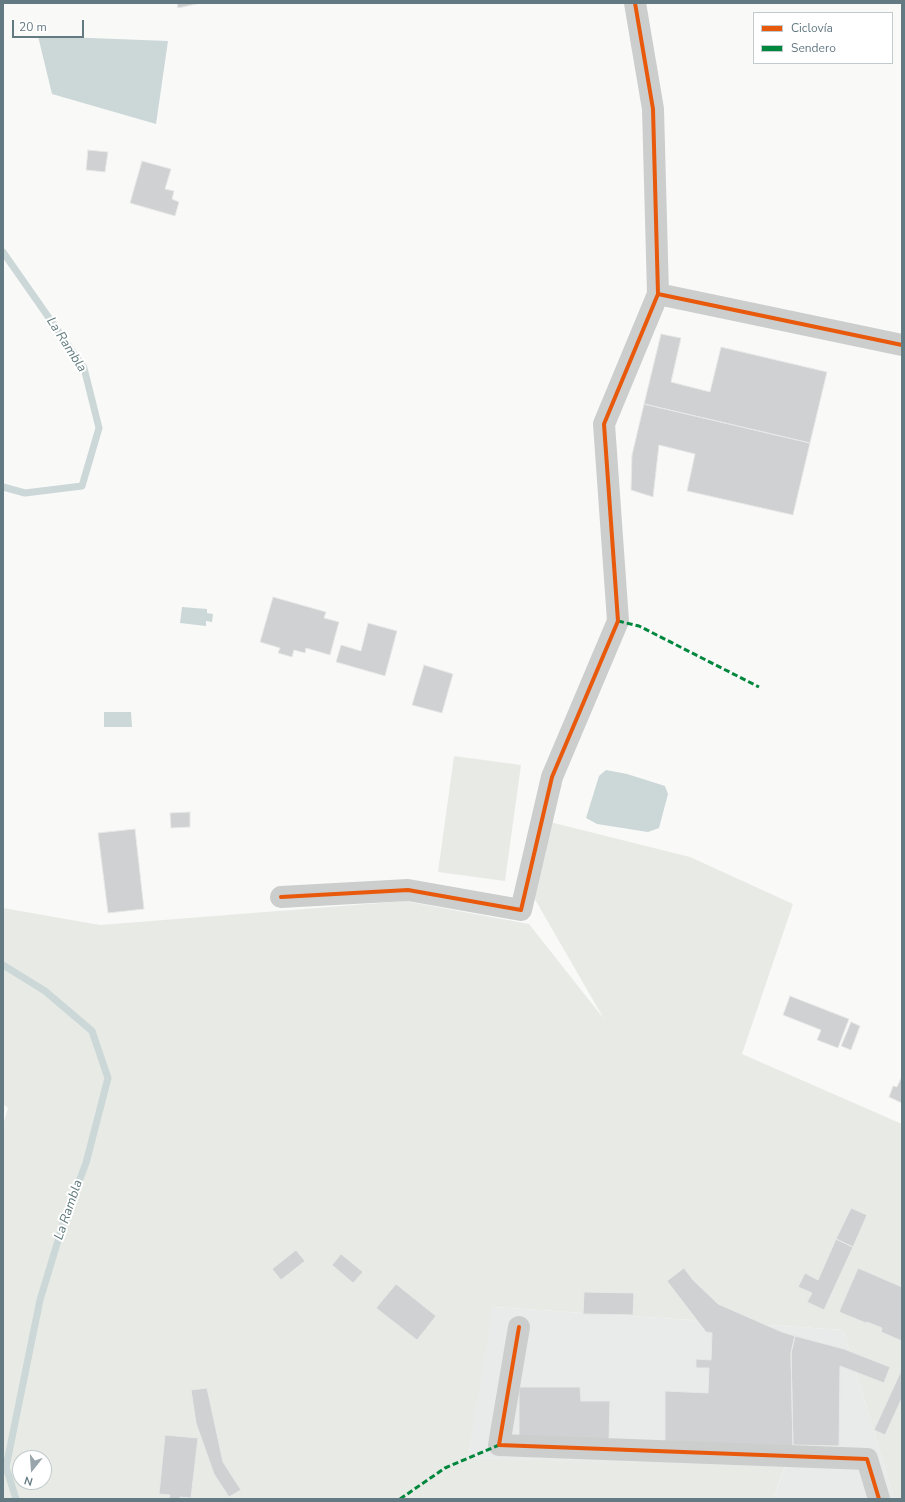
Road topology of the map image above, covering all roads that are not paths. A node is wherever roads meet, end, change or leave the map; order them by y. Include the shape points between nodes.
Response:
1 (636, 3) edge
2 (658, 294) junction
3 (902, 345) edge
4 (281, 897) dead end
5 (519, 1327) dead end
6 (878, 1499) edge

1 - 2 street via 653,109
2 - 3 street
2 - 4 street via 604,424 618,621 552,777 522,910 408,890
5 - 6 street via 499,1444 867,1459

